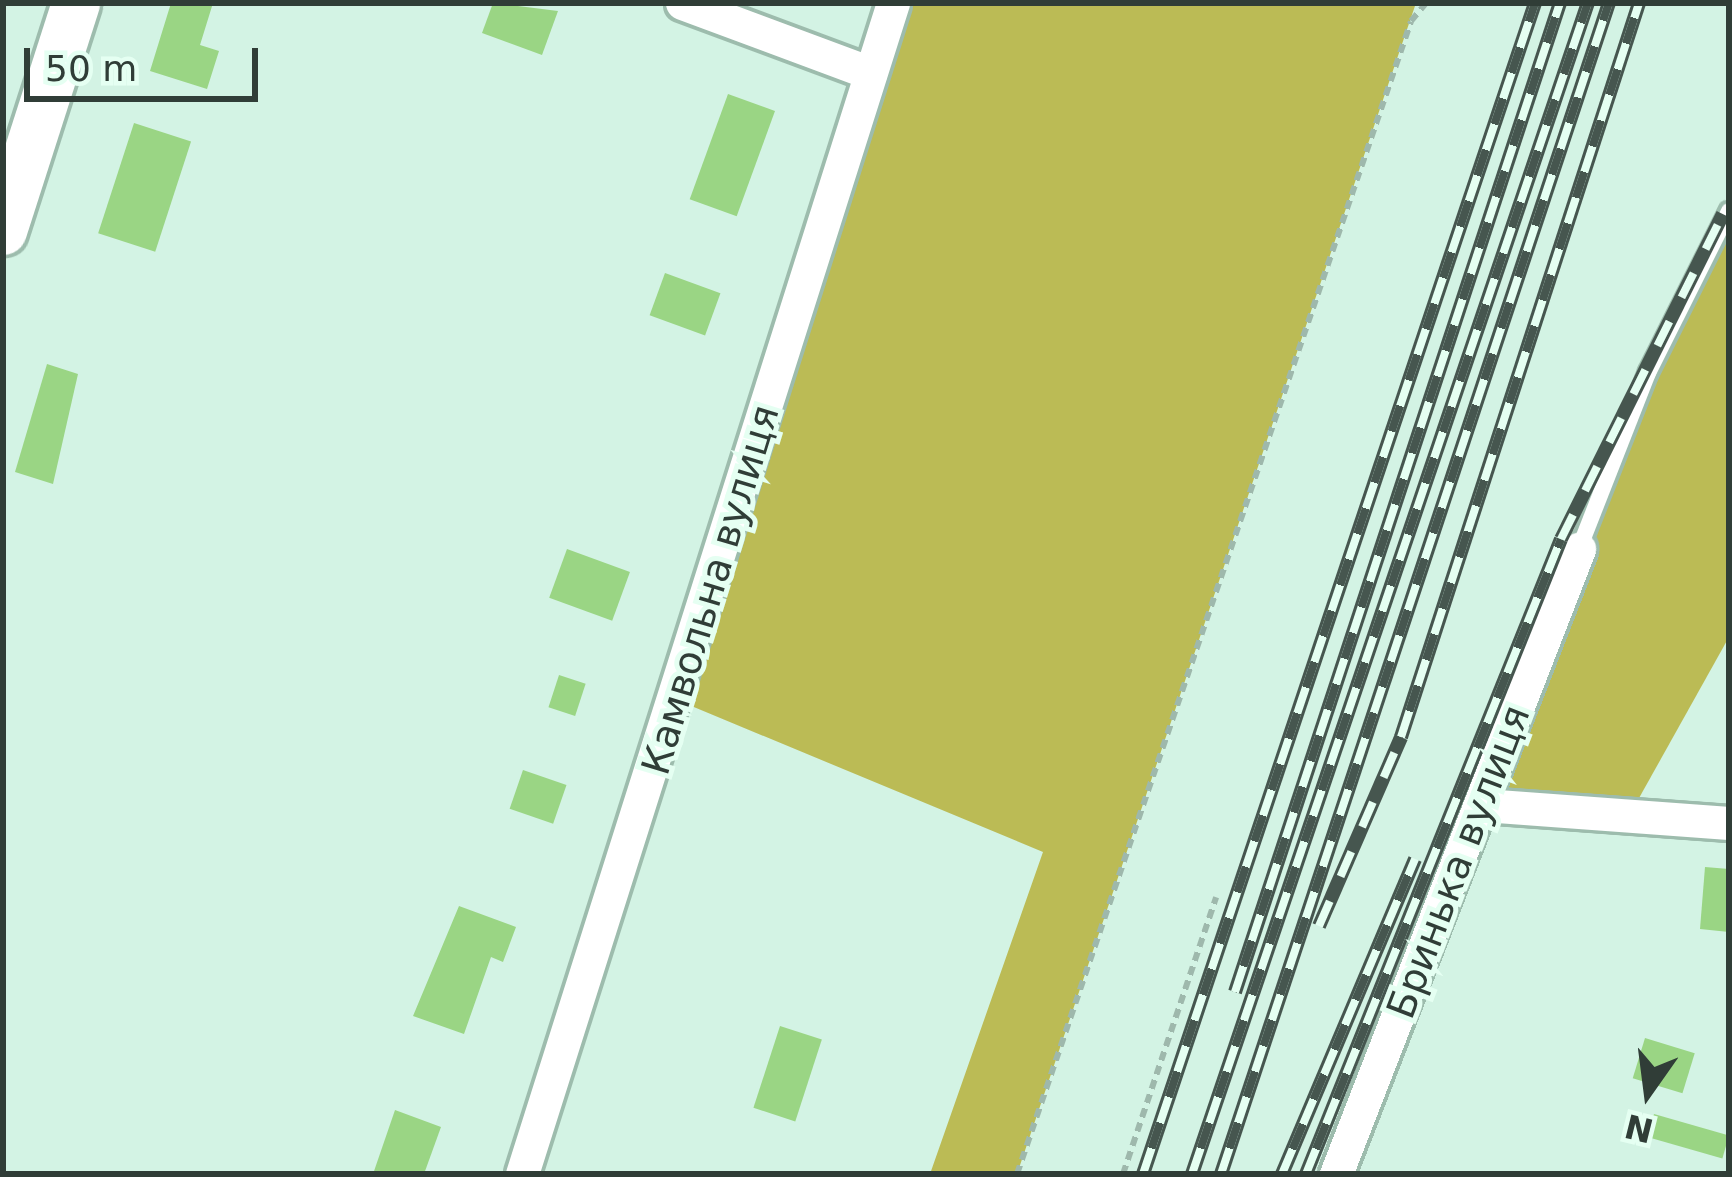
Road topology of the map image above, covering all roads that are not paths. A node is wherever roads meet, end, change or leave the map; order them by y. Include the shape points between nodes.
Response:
1 (76, 3) edge
2 (682, 3) edge
3 (893, 3) edge
4 (870, 74) junction
5 (1729, 211) edge
6 (3, 231) edge
7 (1579, 549) joint
8 (1484, 805) junction
9 (1729, 823) edge
10 (522, 1174) edge
11 (1336, 1174) edge

1 - 6 main road
2 - 4 street
3 - 4 street, Камвольна вулиця
4 - 10 street, Камвольна вулиця via 566,1060
5 - 7 lane via 1648,374
7 - 8 street, Бринька вулиця
8 - 9 street
8 - 11 street, Бринька вулиця

